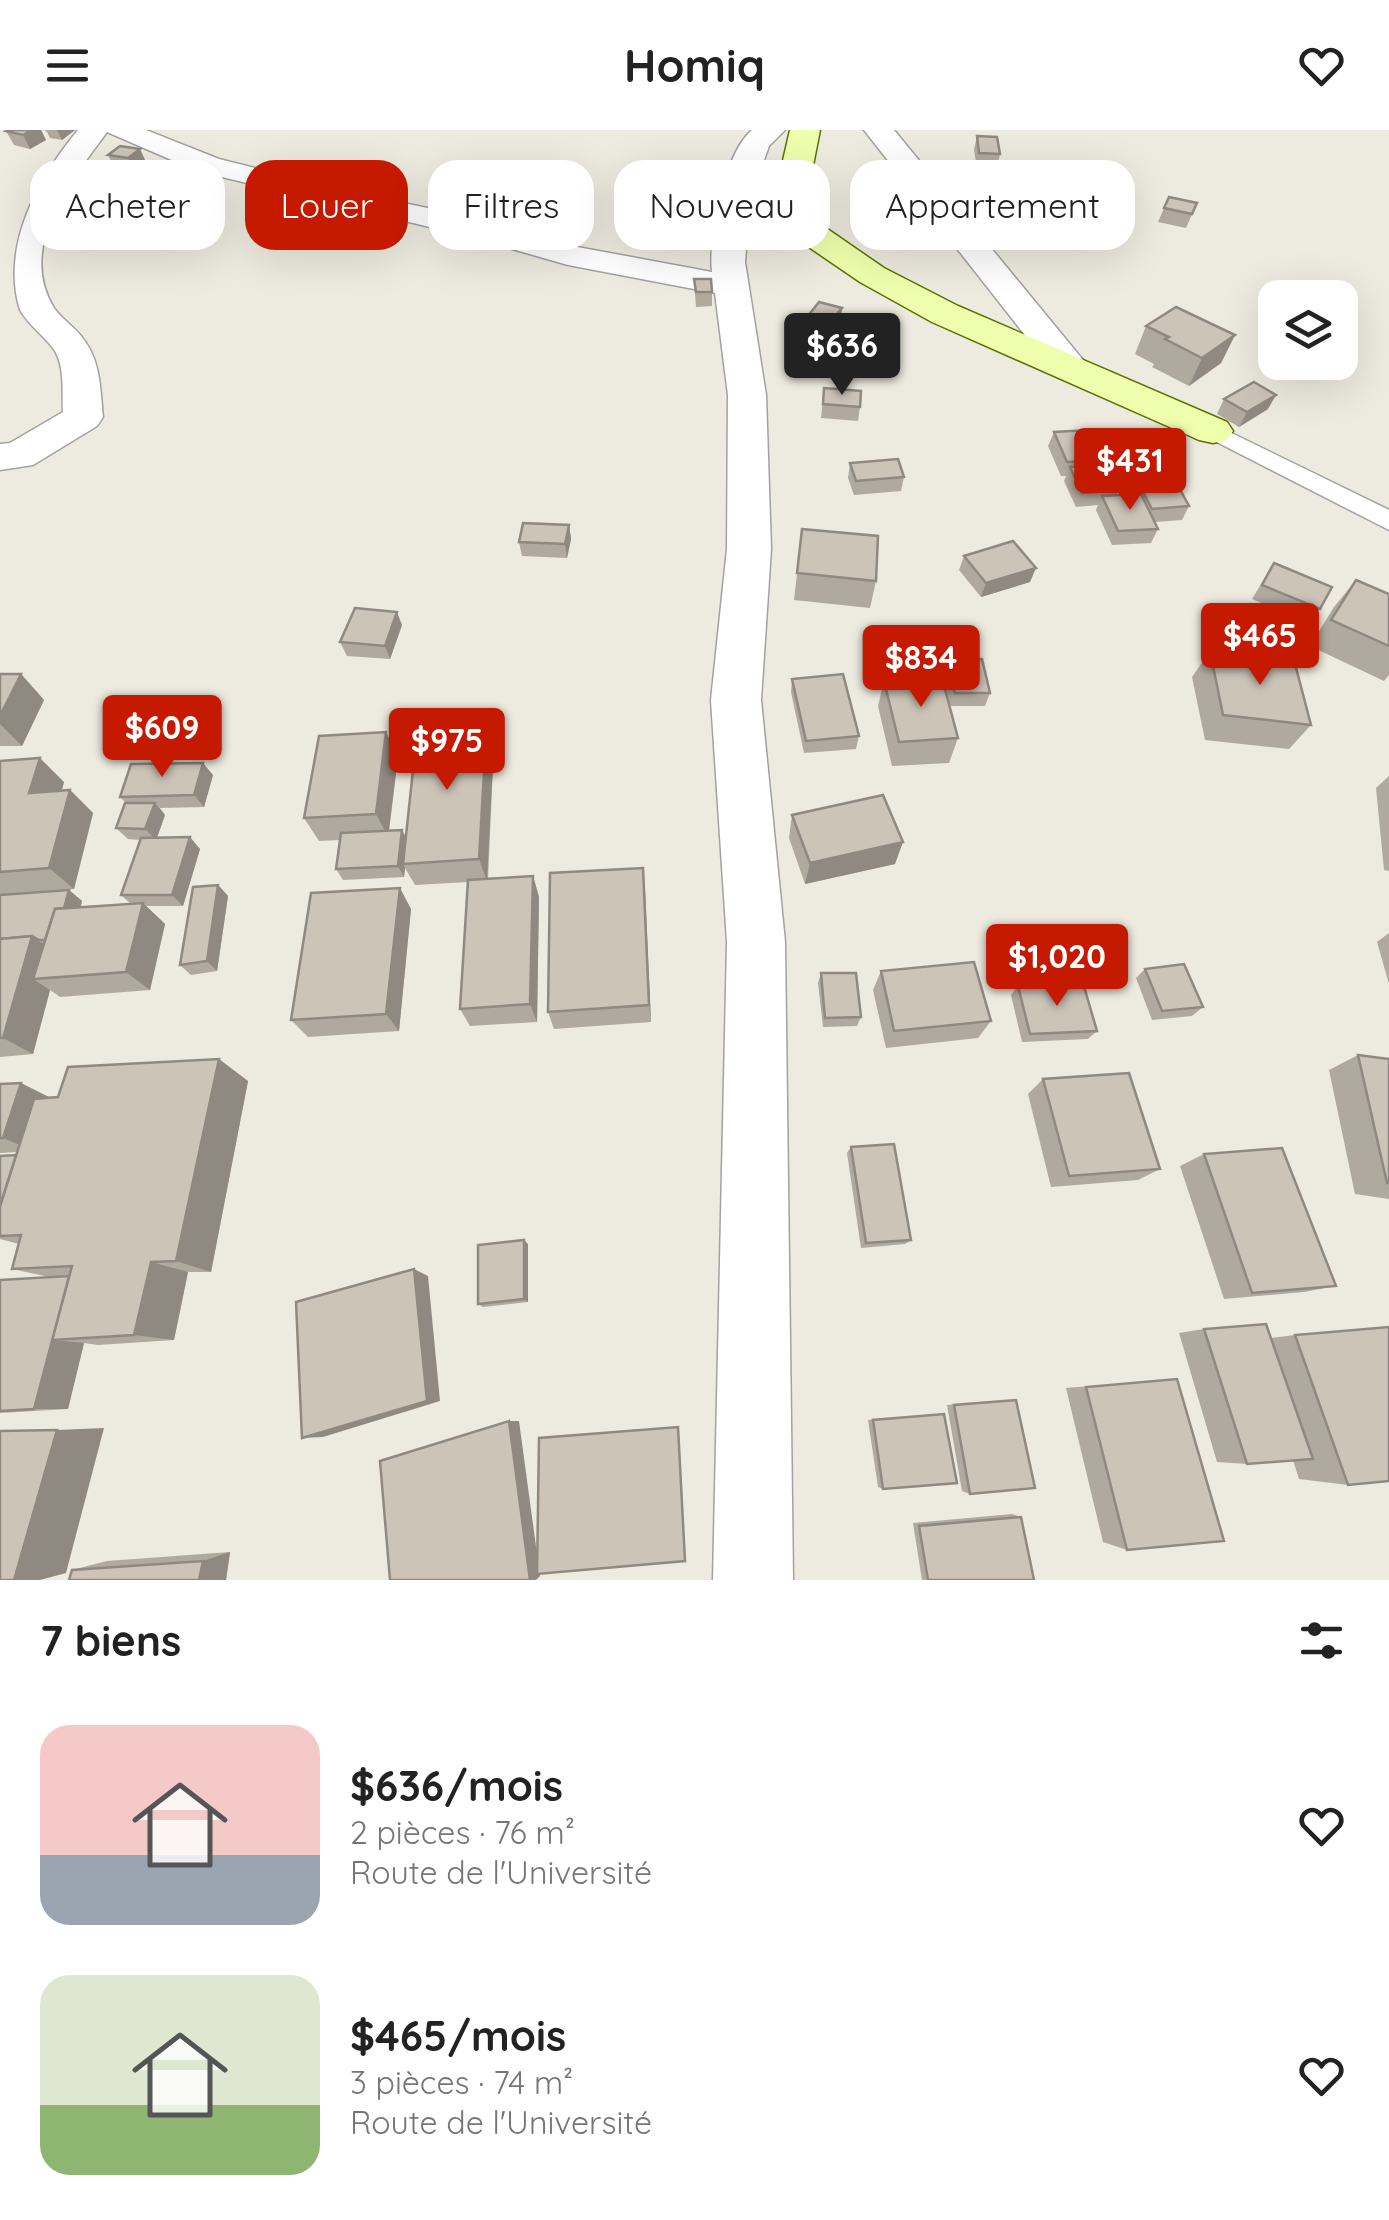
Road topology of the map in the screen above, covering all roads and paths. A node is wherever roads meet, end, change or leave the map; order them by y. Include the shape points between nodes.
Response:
1 (94, 130) edge
2 (120, 130) edge
3 (770, 130) edge
4 (804, 130) edge
5 (879, 130) edge
6 (732, 286) junction
7 (1070, 368) junction
8 (1213, 430) joint
9 (0, 457) edge
10 (1389, 521) edge
11 (752, 1580) edge

1 - 9 street via 56,175 33,224 24,274 36,308 76,353 83,417 19,456
2 - 6 street via 208,164 340,199 568,255
3 - 6 street via 756,142 734,200
4 - 7 street via 792,191 812,234 872,276
5 - 7 street
6 - 11 street via 748,414 750,549 736,700 756,942
7 - 8 street
8 - 10 lane

